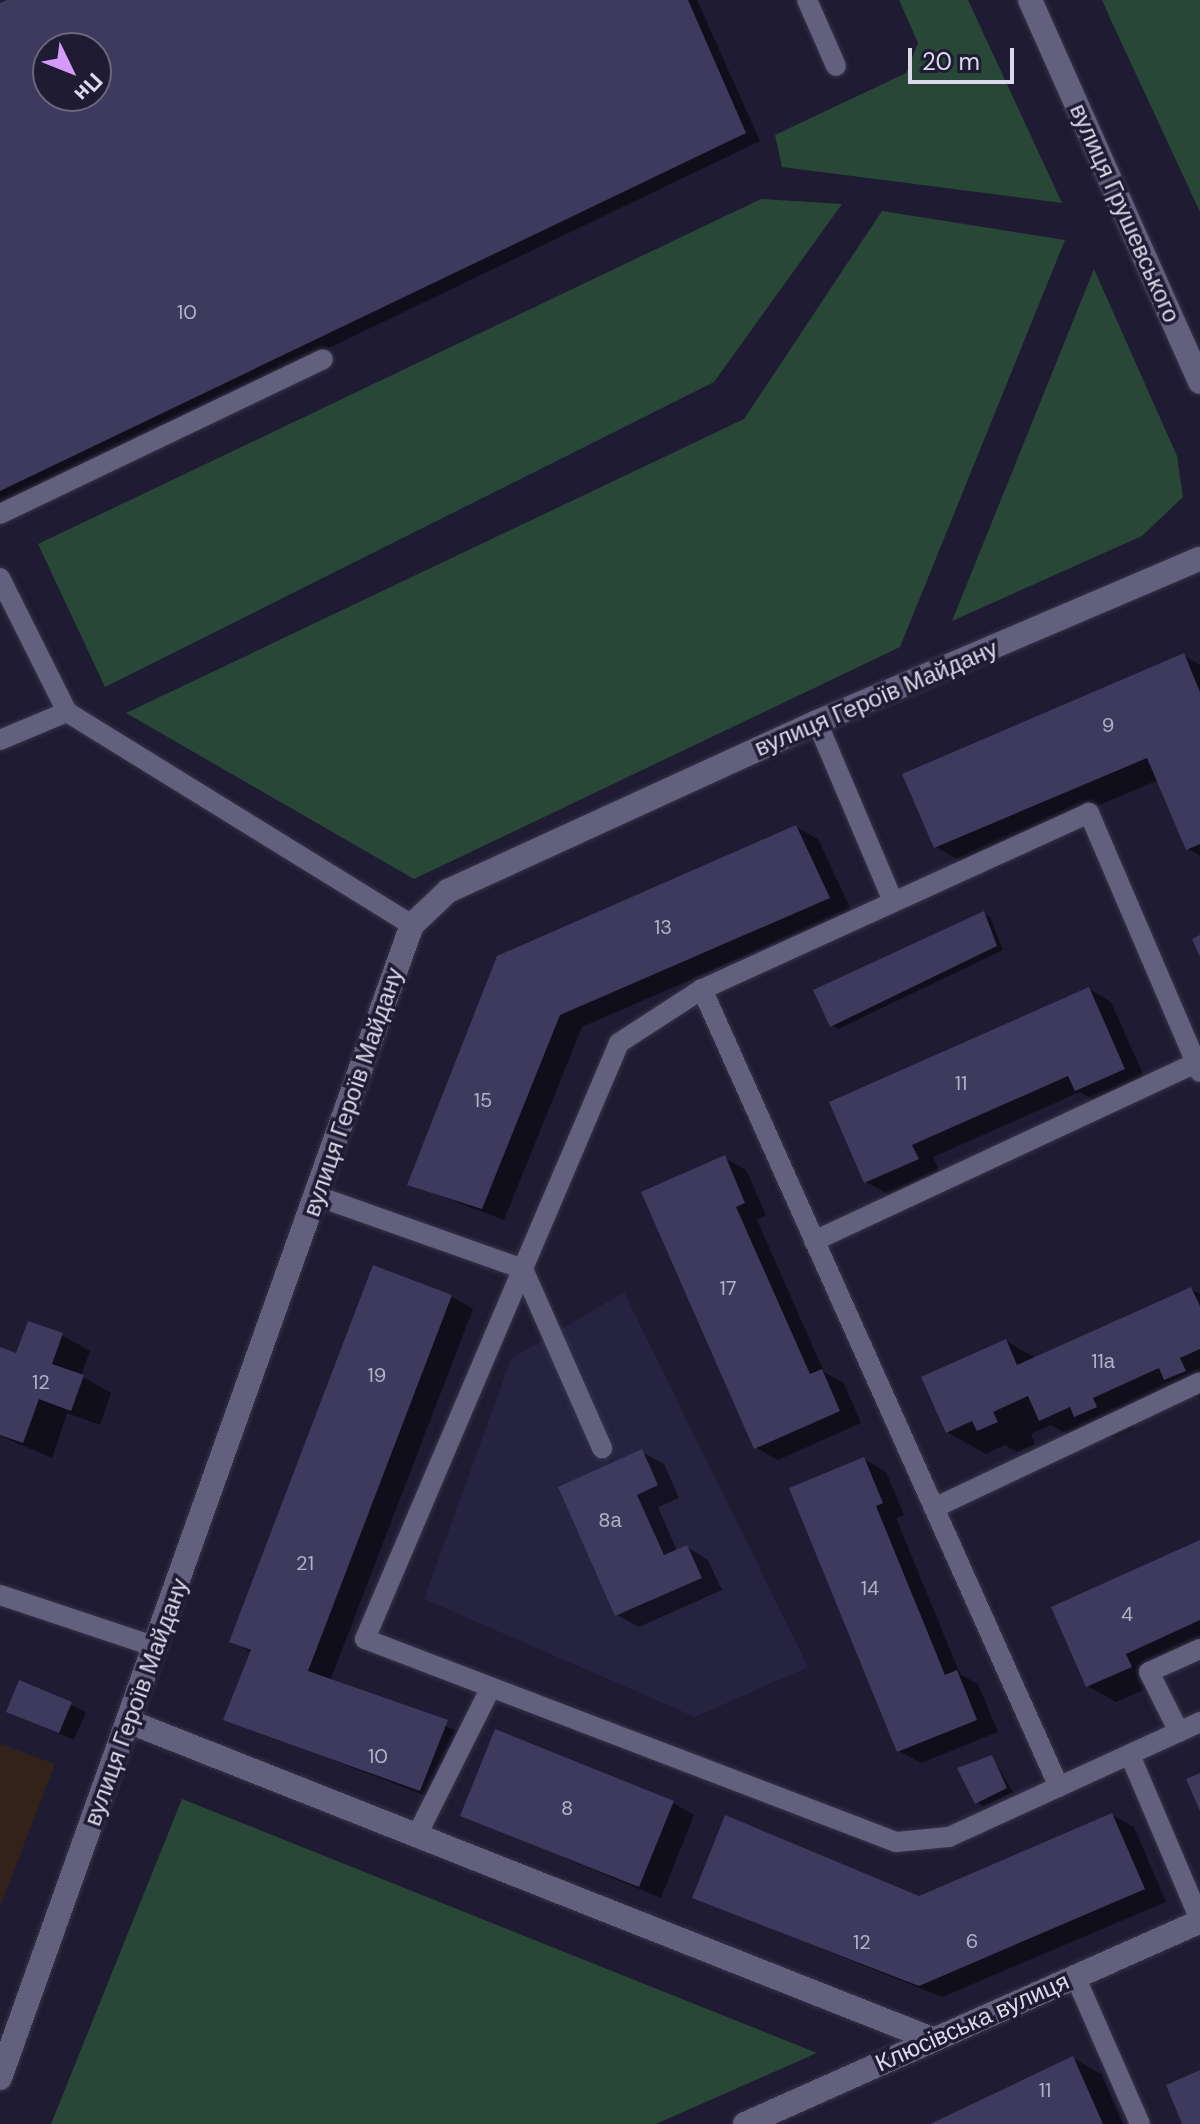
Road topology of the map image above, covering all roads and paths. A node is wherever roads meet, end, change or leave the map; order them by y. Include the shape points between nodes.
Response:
1 (807, 0) edge
2 (1030, 0) edge
3 (836, 66) dead end
4 (323, 359) dead end
5 (1200, 382) edge
6 (0, 514) edge
7 (1200, 559) edge
8 (0, 578) edge
9 (67, 712) junction
10 (817, 722) junction
11 (0, 740) edge
12 (893, 901) junction
13 (412, 925) junction
14 (702, 989) junction
15 (1198, 1068) edge
16 (317, 1196) junction
17 (814, 1241) junction
18 (523, 1269) junction
19 (1200, 1382) edge
20 (602, 1448) dead end
21 (934, 1508) junction
22 (0, 1595) edge
23 (156, 1647) junction
24 (1200, 1649) edge
25 (491, 1687) junction
26 (130, 1722) junction
27 (1200, 1722) edge
28 (1179, 1732) junction
29 (1130, 1755) junction
30 (1059, 1787) junction
31 (417, 1835) junction
32 (1200, 1920) edge
33 (1075, 1976) junction
34 (932, 2039) junction
35 (0, 2078) edge
36 (745, 2124) edge
37 (1140, 2124) edge

1 - 3 lane
2 - 5 street, вулиця Грушевського
4 - 6 lane
7 - 10 street, вулиця Героїв Майдану
8 - 9 lane
9 - 11 lane
9 - 13 lane
10 - 12 lane
10 - 13 street, вулиця Героїв Майдану via 448,891
12 - 14 lane
12 - 15 lane via 1089,813
13 - 16 street, вулиця Героїв Майдану
14 - 17 lane
14 - 18 lane via 619,1043
15 - 17 lane
16 - 18 lane
16 - 23 street, вулиця Героїв Майдану
17 - 21 lane
18 - 20 lane
18 - 25 lane via 365,1639
19 - 21 lane
21 - 30 lane
22 - 23 lane
23 - 26 street, вулиця Героїв Майдану
24 - 28 lane via 1149,1672
25 - 30 lane via 896,1842 949,1837
25 - 31 lane
26 - 31 street
26 - 35 street, вулиця Героїв Майдану
27 - 28 lane
28 - 29 lane
29 - 30 lane
29 - 32 lane
31 - 34 street
32 - 33 street, Клюсівська вулиця
33 - 34 street, Клюсівська вулиця
33 - 37 lane
34 - 36 street, Клюсівська вулиця

